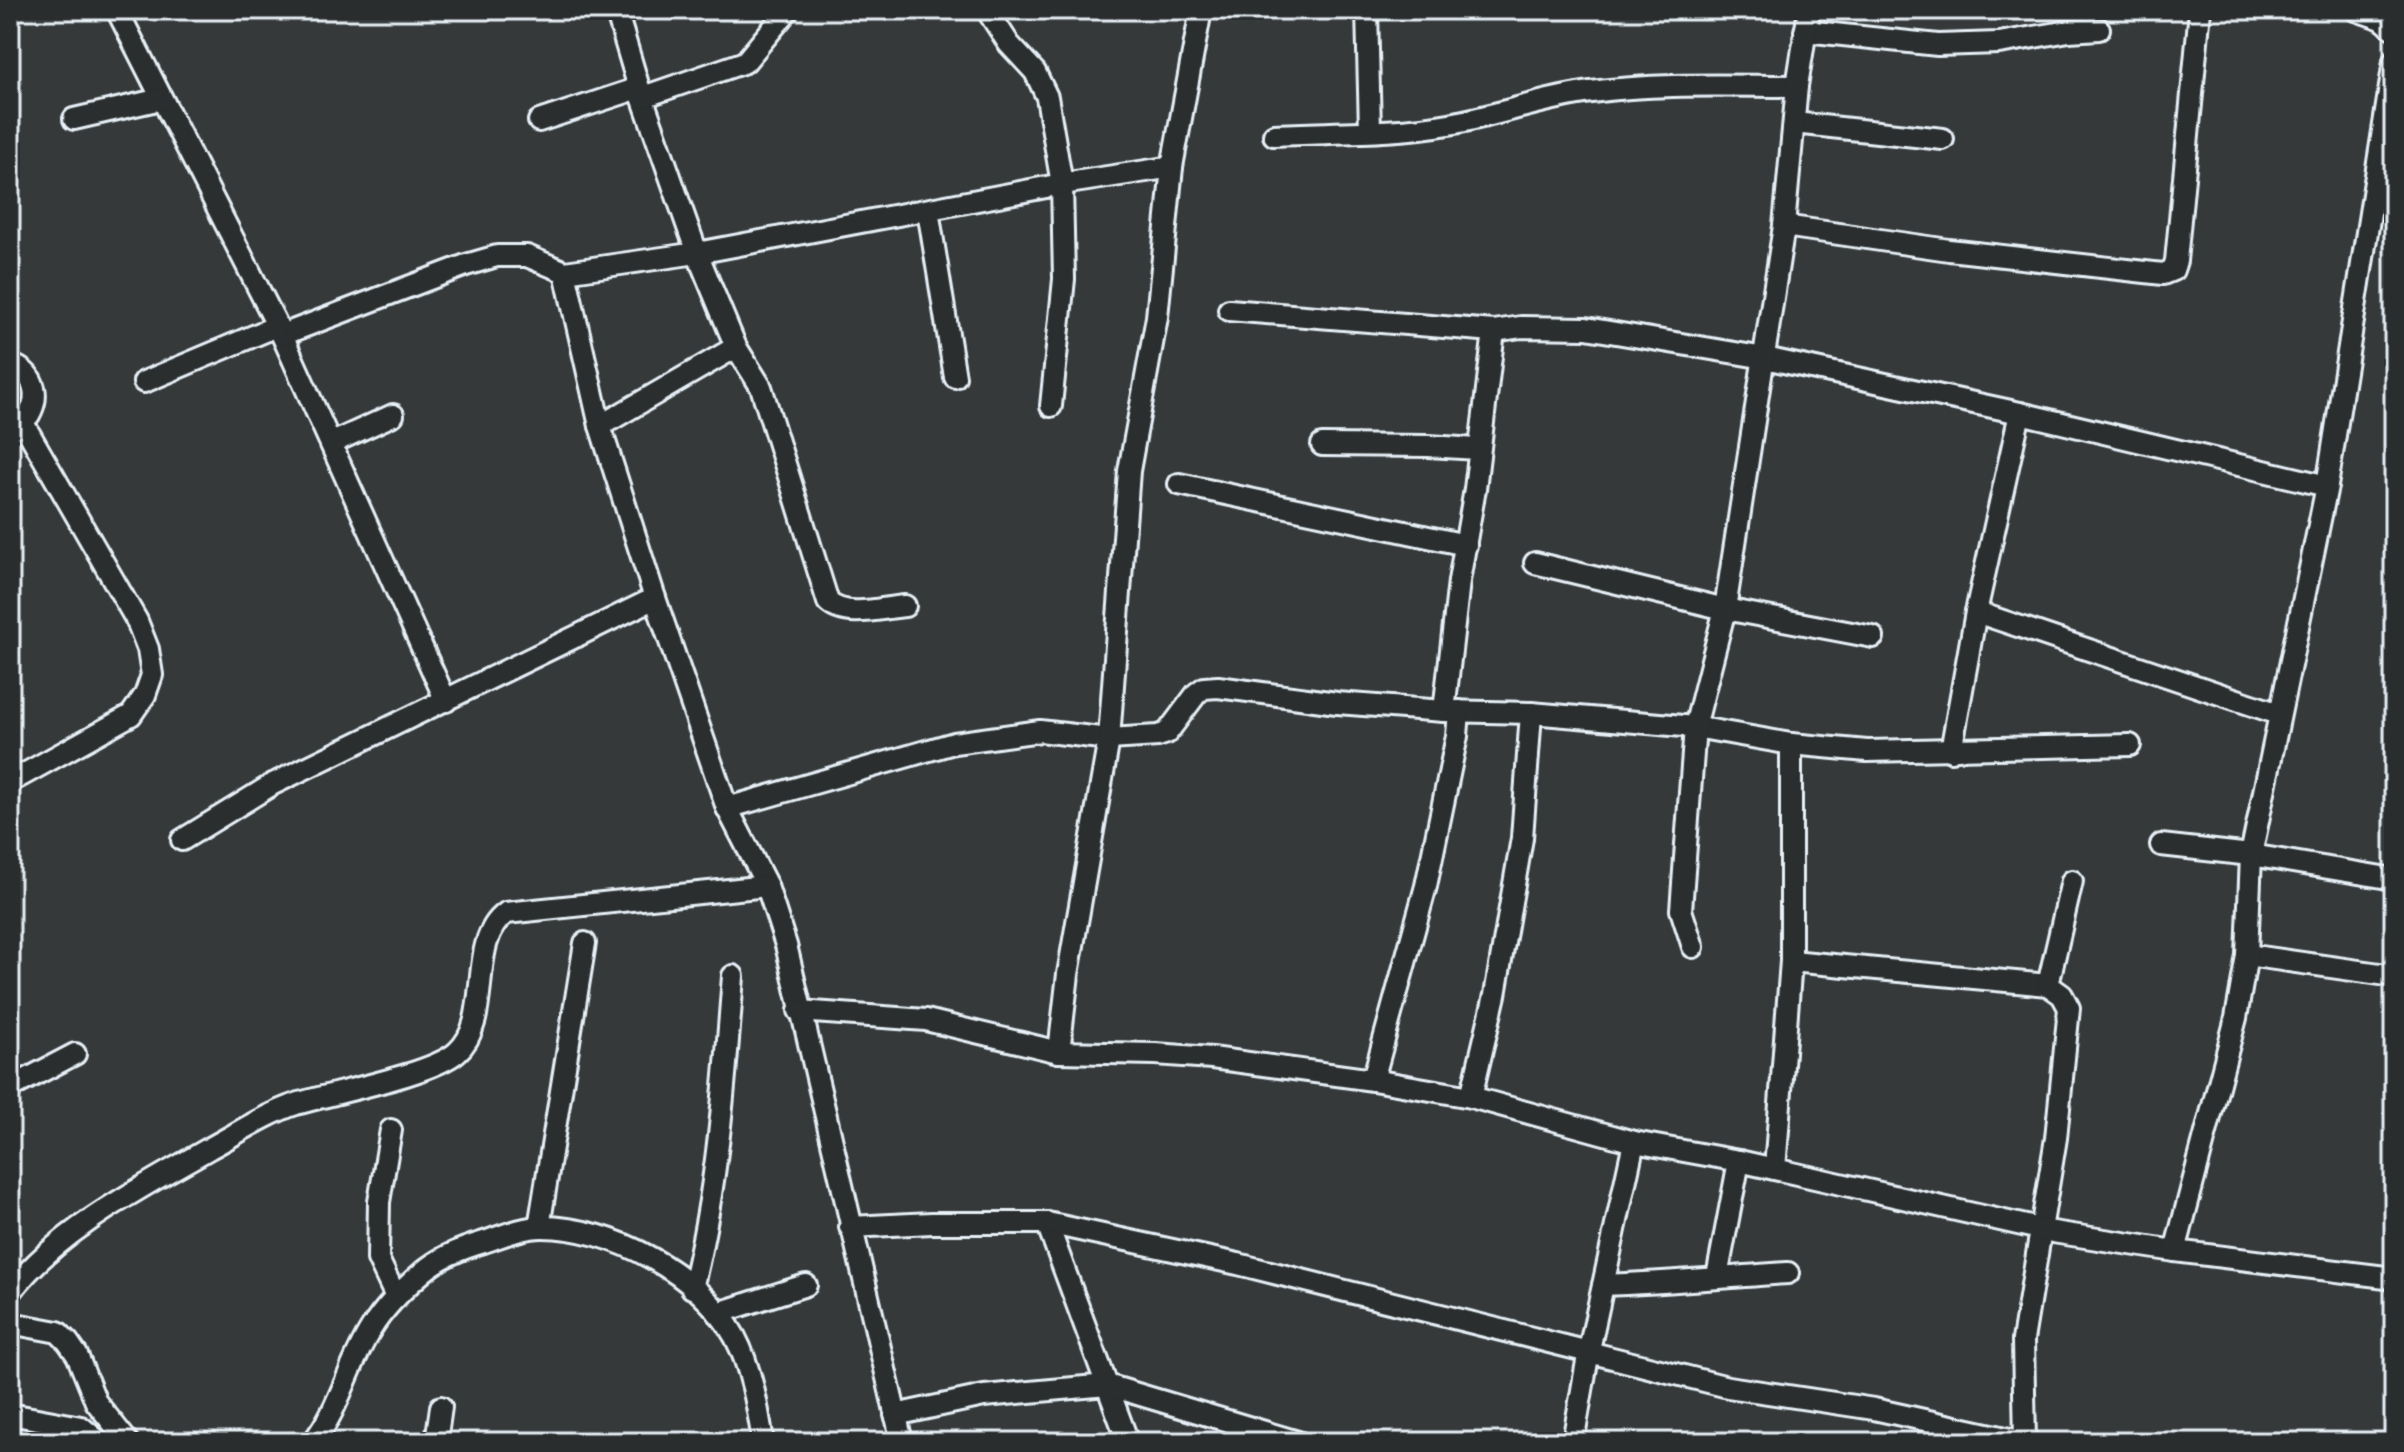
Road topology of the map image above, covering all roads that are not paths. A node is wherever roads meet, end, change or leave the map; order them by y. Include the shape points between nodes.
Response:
1 (117, 10) edge
2 (616, 10) edge
3 (788, 10) edge
4 (987, 10) edge
5 (1201, 10) edge
6 (1367, 10) edge
7 (1809, 10) edge
8 (2200, 10) edge
9 (2356, 10) edge
10 (2099, 29) dead end
11 (2394, 29) edge
12 (1805, 31) junction
13 (2394, 61) edge
14 (1797, 86) junction
15 (641, 92) junction
16 (161, 99) junction
17 (74, 119) dead end
18 (539, 121) dead end
19 (1794, 123) junction
20 (1370, 130) junction
21 (1274, 135) dead end
22 (1943, 139) dead end
23 (2387, 147) edge
24 (1172, 167) junction
25 (1062, 184) junction
26 (928, 210) junction
27 (1784, 226) junction
28 (697, 253) junction
29 (565, 272) junction
30 (1229, 310) dead end
31 (279, 330) junction
32 (1494, 331) junction
33 (736, 347) junction
34 (1765, 358) junction
35 (10, 364) edge
36 (955, 377) dead end
37 (144, 382) dead end
38 (1051, 406) dead end
39 (2020, 413) junction
40 (393, 415) dead end
41 (16, 423) edge
42 (600, 426) junction
43 (332, 443) junction
44 (1322, 445) dead end
45 (1478, 449) junction
46 (1179, 484) dead end
47 (2327, 486) junction
48 (1466, 545) junction
49 (1535, 563) dead end
50 (655, 598) junction
51 (905, 606) dead end
52 (1725, 609) junction
53 (1976, 612) junction
54 (1873, 637) dead end
55 (446, 701) junction
56 (1451, 711) junction
57 (1531, 713) junction
58 (2279, 714) junction
59 (1695, 727) junction
60 (1109, 739) junction
61 (1791, 744) junction
62 (2130, 745) dead end
63 (1951, 751) junction
64 (10, 782) edge
65 (727, 808) junction
66 (182, 840) dead end
67 (2161, 845) dead end
68 (2251, 855) junction
69 (2394, 879) edge
70 (2072, 881) dead end
71 (767, 886) junction
72 (585, 943) dead end
73 (1693, 947) dead end
74 (2247, 955) junction
75 (1791, 961) junction
76 (733, 976) dead end
77 (2394, 976) edge
78 (2048, 985) junction
79 (799, 1011) junction
80 (1059, 1052) junction
81 (75, 1054) dead end
82 (1373, 1080) junction
83 (10, 1088) edge
84 (1471, 1097) junction
85 (391, 1130) dead end
86 (1634, 1142) junction
87 (1739, 1161) junction
88 (1775, 1169) junction
89 (1047, 1223) junction
90 (539, 1227) junction
91 (850, 1227) junction
92 (2040, 1230) junction
93 (2175, 1251) junction
94 (1788, 1273) dead end
95 (1717, 1277) junction
96 (2394, 1278) edge
97 (806, 1285) dead end
98 (1603, 1285) junction
99 (692, 1288) junction
100 (10, 1293) edge
101 (396, 1297) junction
102 (718, 1313) junction
103 (10, 1323) edge
104 (1589, 1350) junction
105 (1107, 1385) junction
106 (441, 1407) dead end
107 (10, 1414) edge
108 (895, 1415) junction
109 (99, 1442) edge
110 (128, 1442) edge
111 (313, 1442) edge
112 (436, 1442) edge
113 (763, 1442) edge
114 (902, 1442) edge
115 (1128, 1442) edge
116 (1298, 1442) edge
117 (1573, 1442) edge
118 (2025, 1442) edge

1 - 16 street
2 - 15 street
3 - 15 street via 745,62
4 - 25 street via 1035,72 1047,97
5 - 24 street
6 - 20 street
7 - 12 street
8 - 27 street via 2173,270 2163,274 1949,250
9 - 11 street
10 - 12 street via 1999,43 1938,45
12 - 14 street
13 - 23 street
14 - 19 street
14 - 20 street via 1591,92 1447,125
15 - 18 street
15 - 28 street
16 - 17 street
16 - 31 street
19 - 22 street
19 - 27 street
20 - 21 street
23 - 47 street
24 - 25 street
24 - 60 street via 1157,317 1129,471
25 - 26 street
25 - 38 street via 1064,279
26 - 28 street
26 - 36 street
27 - 34 street
28 - 29 street
28 - 33 street
29 - 31 street via 527,256 484,259
29 - 42 street
30 - 32 street
31 - 37 street
31 - 43 street
32 - 34 street via 1586,328
32 - 45 street
33 - 42 street
33 - 51 street via 761,387 828,602 836,610 849,611
34 - 39 street
34 - 52 street
35 - 41 street via 23,370 34,386 34,406
39 - 47 street
39 - 53 street
40 - 43 street
41 - 64 street via 137,621 152,675 131,715
42 - 50 street
43 - 55 street
44 - 45 street
45 - 48 street
46 - 48 street
47 - 58 street
48 - 56 street via 1448,663
49 - 52 street
50 - 55 street
50 - 65 street
52 - 54 street
52 - 59 street
53 - 58 street
53 - 63 street
55 - 66 street via 273,784
56 - 57 street
56 - 60 street via 1204,688 1167,733
56 - 82 street via 1457,736 1426,886
57 - 59 street
57 - 84 street via 1522,838
58 - 68 street
59 - 61 street
59 - 73 street via 1681,910
60 - 65 street via 1040,731 954,743
60 - 80 street
61 - 63 street
61 - 75 street
62 - 63 street
65 - 71 street
67 - 68 street
68 - 69 street
68 - 74 street
70 - 78 street
71 - 79 street
71 - 100 street via 506,913 488,939 474,1020 459,1051 427,1067 277,1111 122,1198 41,1258
72 - 90 street
74 - 77 street
74 - 93 street via 2236,1018
75 - 78 street
75 - 88 street
76 - 99 street via 712,1188
78 - 92 street via 2069,1008
79 - 80 street via 926,1020
79 - 91 street
80 - 82 street via 1212,1058
81 - 83 street
82 - 84 street
84 - 86 street
85 - 101 street via 379,1202 378,1259
86 - 87 street
86 - 98 street
87 - 88 street
87 - 95 street
88 - 92 street
89 - 91 street
89 - 104 street
89 - 105 street
90 - 99 street via 579,1229 611,1238
90 - 101 street via 463,1248 428,1268
91 - 108 street
92 - 93 street
92 - 118 street via 2023,1340
93 - 96 street
94 - 95 street
95 - 98 street
97 - 102 street
98 - 104 street
99 - 102 street
101 - 111 street via 370,1329
102 - 113 street via 739,1348
103 - 110 street via 58,1332 68,1342 96,1402
104 - 117 street
104 - 118 street via 1728,1387 1874,1409
105 - 108 street via 984,1396
105 - 115 street
105 - 116 street
106 - 112 street
107 - 109 street via 81,1427
108 - 114 street

